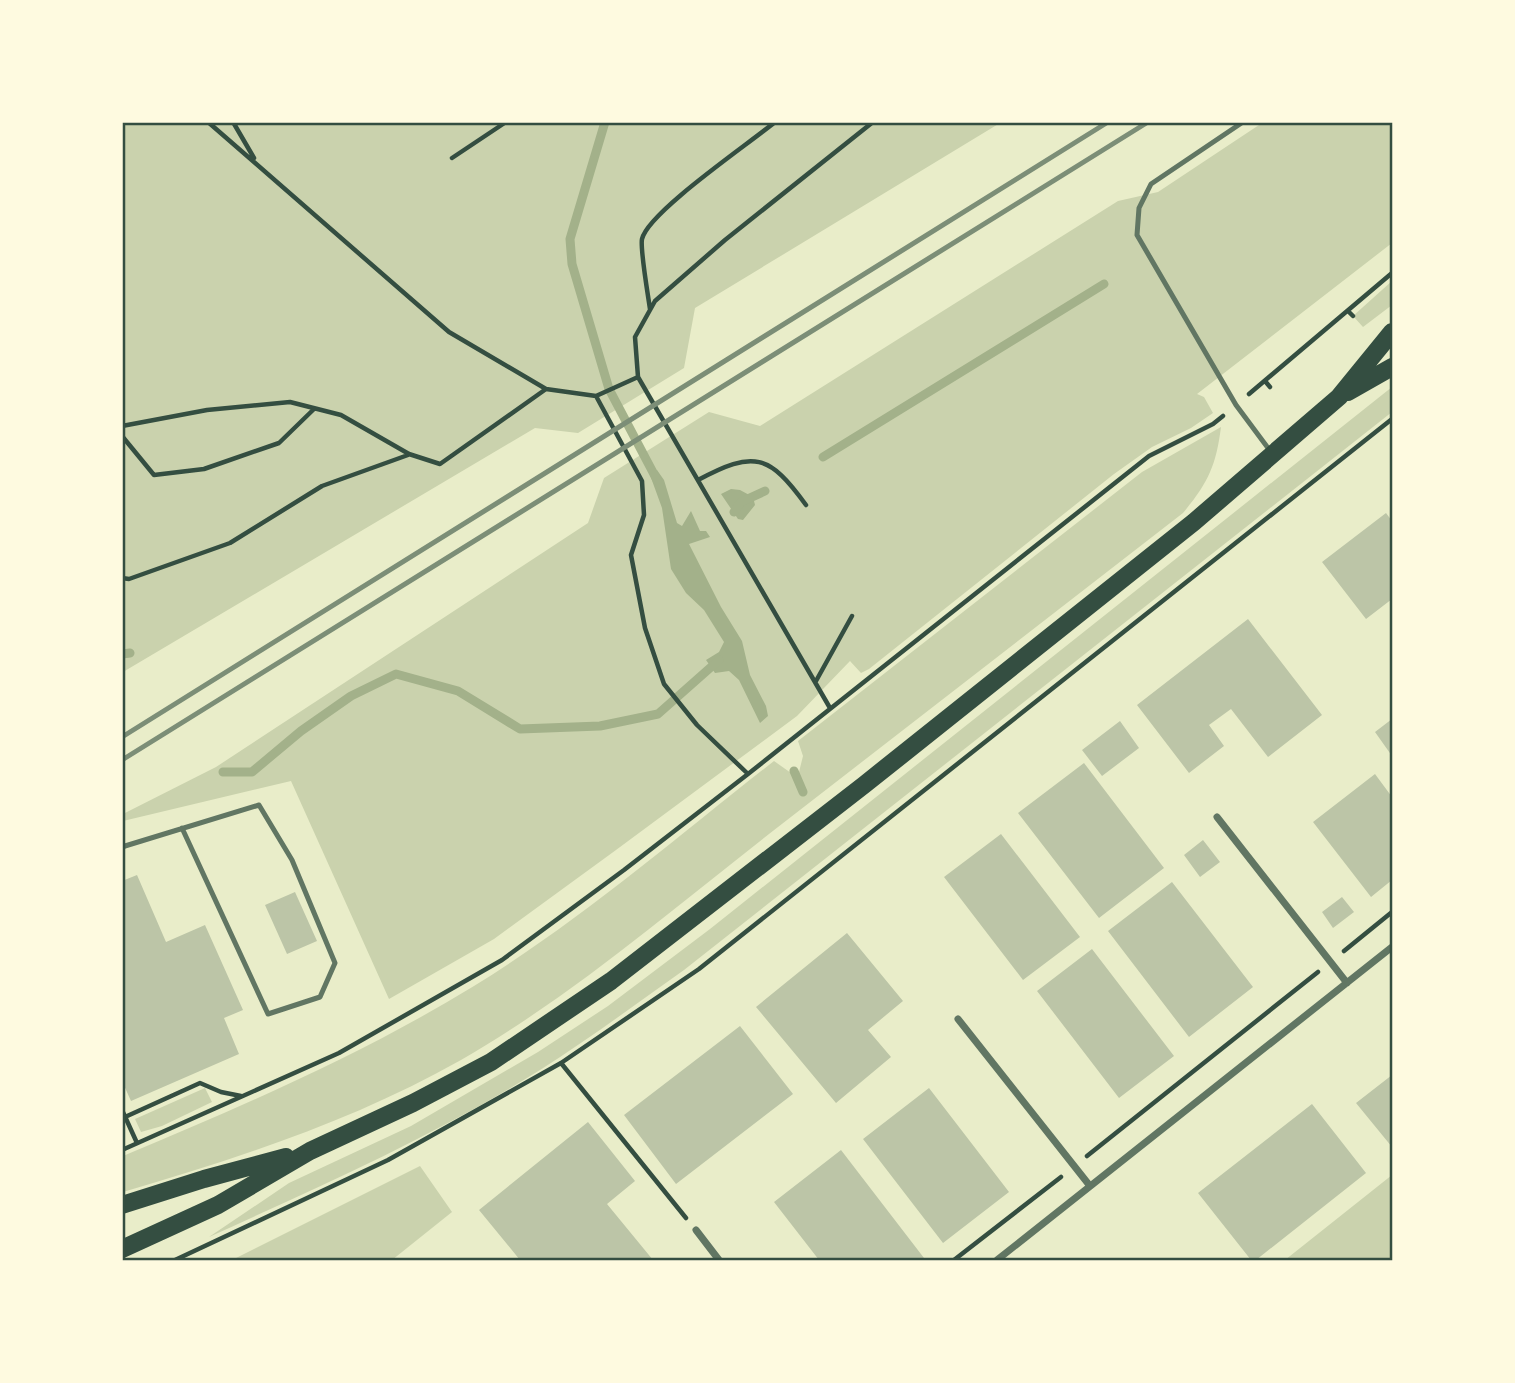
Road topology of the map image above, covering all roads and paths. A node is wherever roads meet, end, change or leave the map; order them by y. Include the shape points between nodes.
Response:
1 (208, 122) edge
2 (233, 122) edge
3 (506, 122) edge
4 (775, 122) edge
5 (1243, 122) edge
6 (872, 123) edge
7 (452, 158) dead end
8 (257, 163) junction
9 (1392, 273) edge
10 (650, 309) junction
11 (1348, 311) junction
12 (1353, 316) dead end
13 (1392, 332) edge
14 (1392, 367) edge
15 (638, 377) junction
16 (1265, 381) junction
17 (1270, 387) dead end
18 (546, 389) junction
19 (596, 396) junction
20 (1339, 397) junction
21 (1236, 405) junction
22 (314, 408) junction
23 (1392, 419) edge
24 (122, 426) edge
25 (122, 436) edge
26 (409, 454) junction
27 (1272, 455) junction
28 (698, 481) junction
29 (806, 505) dead end
30 (122, 578) edge
31 (852, 617) dead end
32 (815, 682) junction
33 (830, 708) junction
34 (748, 774) junction
35 (1217, 817) dead end
36 (182, 828) junction
37 (122, 848) edge
38 (1392, 912) edge
39 (1392, 947) edge
40 (1331, 962) junction
41 (1348, 983) junction
42 (958, 1019) dead end
43 (561, 1063) junction
44 (243, 1096) junction
45 (122, 1110) edge
46 (125, 1117) junction
47 (137, 1143) junction
48 (122, 1150) edge
49 (310, 1151) junction
50 (1073, 1167) junction
51 (1090, 1186) junction
52 (122, 1205) edge
53 (696, 1230) joint
54 (122, 1249) edge
55 (174, 1261) edge
56 (719, 1261) edge
57 (954, 1261) edge
58 (997, 1261) edge

1 - 8 path
2 - 8 path
3 - 7 path
4 - 10 path via 650,224 642,239
5 - 21 lane via 1151,184 1139,208 1137,235
6 - 10 path via 726,240
8 - 18 path via 449,332
9 - 11 path
10 - 15 path via 635,337
11 - 12 path
11 - 16 path
13 - 20 main road
14 - 20 main road
15 - 19 path
15 - 28 path
16 - 17 path
16 - 21 path
18 - 19 path
18 - 26 path via 440,464
19 - 34 path via 642,481 643,515 631,555 645,628 664,684 696,724
20 - 27 main road
21 - 27 lane
21 - 33 path via 1213,424 1149,456
22 - 24 path via 290,402 208,410
22 - 25 path via 279,443 204,469 154,475
22 - 26 path via 341,415
23 - 43 path via 699,969
26 - 30 path via 322,486 230,543
27 - 49 main road via 907,751 611,981 491,1062
28 - 29 path via 729,464 754,460 776,468
28 - 32 path
31 - 32 path
32 - 33 path
33 - 34 path
34 - 44 path via 502,960 339,1053
35 - 40 street
36 - 36 lane via 259,805 292,860 335,963 320,997 268,1014
36 - 37 lane
38 - 40 path
39 - 41 street
40 - 41 street
40 - 50 path
41 - 51 street
42 - 50 street
43 - 53 path
43 - 55 path via 388,1160
44 - 46 path via 200,1083
44 - 47 path
45 - 46 path
46 - 47 path
47 - 48 path
49 - 52 main road
49 - 54 main road via 218,1205
50 - 51 street
50 - 57 path
51 - 58 street
53 - 56 street

